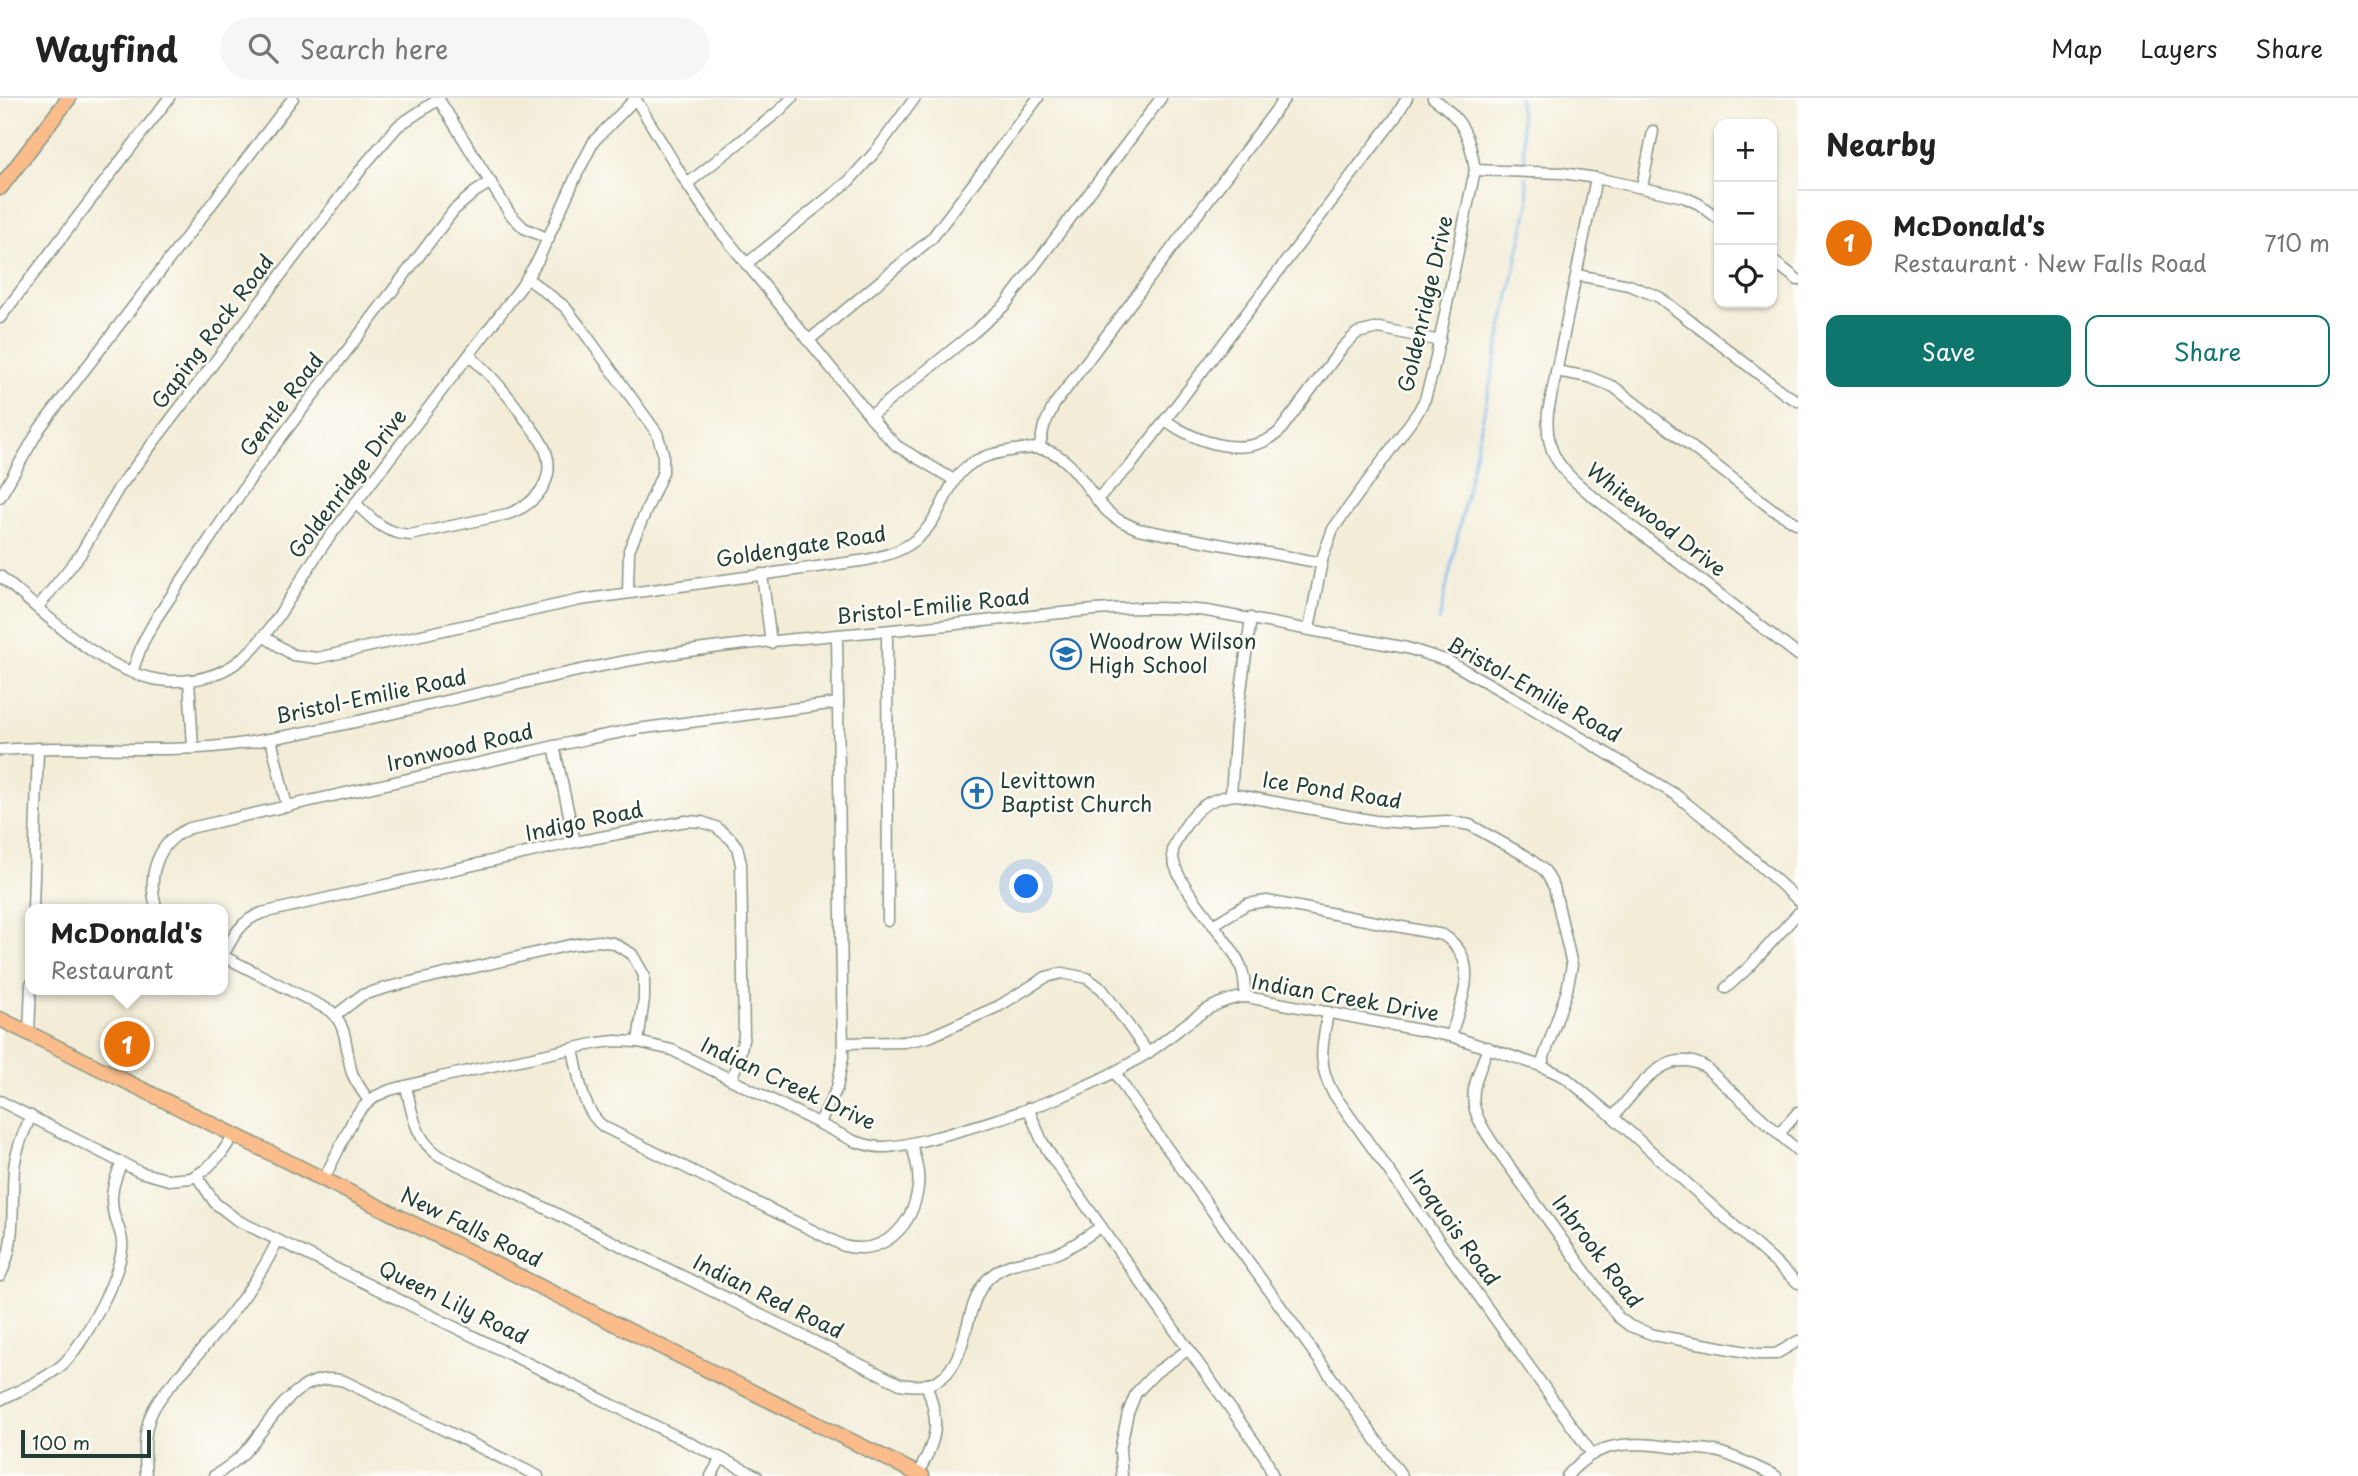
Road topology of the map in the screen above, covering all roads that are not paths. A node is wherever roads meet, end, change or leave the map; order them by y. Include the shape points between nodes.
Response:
1 (69, 98) edge
2 (169, 98) edge
3 (293, 98) edge
4 (438, 98) edge
5 (636, 98) edge
6 (792, 98) edge
7 (915, 98) edge
8 (1038, 98) edge
9 (1161, 98) edge
10 (1285, 98) edge
11 (1407, 98) edge
12 (1433, 98) edge
13 (1653, 131) dead end
14 (1475, 170) junction
15 (1596, 178) junction
16 (491, 182) junction
17 (687, 184) junction
18 (1642, 187) junction
19 (0, 188) edge
20 (1714, 215) edge
21 (549, 239) junction
22 (746, 264) junction
23 (1777, 264) edge
24 (1577, 275) junction
25 (527, 278) junction
26 (1798, 280) edge
27 (0, 318) edge
28 (808, 341) junction
29 (1440, 341) junction
30 (469, 355) junction
31 (1556, 371) junction
32 (1798, 401) edge
33 (870, 416) junction
34 (1165, 420) junction
35 (1039, 449) junction
36 (954, 480) junction
37 (0, 497) edge
38 (1097, 499) junction
39 (355, 503) junction
40 (1798, 524) edge
41 (1322, 563) junction
42 (761, 574) junction
43 (0, 576) edge
44 (628, 592) junction
45 (38, 607) junction
46 (1251, 618) junction
47 (1309, 629) junction
48 (887, 631) junction
49 (264, 636) junction
50 (837, 636) junction
51 (771, 643) junction
52 (1798, 655) edge
53 (132, 673) junction
54 (189, 680) junction
55 (838, 703) junction
56 (271, 738) junction
57 (554, 746) junction
58 (38, 748) junction
59 (193, 748) junction
60 (0, 750) edge
61 (1231, 795) junction
62 (287, 807) junction
63 (575, 842) junction
64 (1798, 900) edge
65 (33, 904) edge
66 (156, 904) edge
67 (1798, 913) edge
68 (888, 921) dead end
69 (1213, 925) junction
70 (228, 948) edge
71 (228, 958) edge
72 (1726, 988) dead end
73 (31, 995) edge
74 (1245, 997) junction
75 (1328, 1012) junction
76 (336, 1016) junction
77 (0, 1019) edge
78 (29, 1034) junction
79 (1451, 1036) junction
80 (638, 1042) junction
81 (843, 1043) junction
82 (1488, 1047) junction
83 (573, 1049) junction
84 (1148, 1053) junction
85 (1541, 1066) junction
86 (1115, 1072) junction
87 (731, 1079) junction
88 (406, 1086) junction
89 (0, 1101) edge
90 (369, 1101) junction
91 (1028, 1108) junction
92 (1798, 1112) edge
93 (31, 1116) junction
94 (1613, 1117) junction
95 (818, 1124) junction
96 (1779, 1134) junction
97 (234, 1135) junction
98 (911, 1144) junction
99 (1798, 1151) edge
100 (122, 1163) junction
101 (196, 1175) junction
102 (324, 1179) junction
103 (1101, 1227) junction
104 (278, 1240) junction
105 (0, 1276) edge
106 (1798, 1283) edge
107 (1798, 1341) edge
108 (1189, 1349) junction
109 (926, 1384) junction
110 (0, 1400) edge
111 (1592, 1454) junction
112 (721, 1458) junction
113 (920, 1475) edge
114 (146, 1476) edge
115 (214, 1476) edge
116 (538, 1476) edge
117 (711, 1476) edge
118 (757, 1476) edge
119 (1122, 1476) edge
120 (1273, 1476) edge
121 (1402, 1476) edge
122 (1567, 1476) edge
123 (1776, 1476) edge

1 - 19 main road
2 - 27 street
3 - 37 street via 40,428
4 - 16 street
4 - 45 street, Gaping Rock Road via 398,126 366,163 118,489 80,555
5 - 17 street
5 - 21 street, Goldenridge Drive via 594,141
6 - 17 street
7 - 22 street via 849,181
8 - 28 street via 932,238
9 - 33 street via 1005,305
10 - 35 street via 1054,405
11 - 34 street
12 - 14 street, Goldenridge Drive via 1463,127
13 - 18 street
14 - 15 street
14 - 29 street, Goldenridge Drive
15 - 18 street
15 - 24 street, Whitewood Drive
16 - 21 street via 517,222
16 - 53 street, Gentle Road via 454,210 257,470 146,634
17 - 22 street
18 - 20 street via 1684,197
21 - 25 street, Goldenridge Drive
22 - 28 street
23 - 26 street
24 - 31 street, Whitewood Drive
24 - 32 street via 1629,285 1659,297
25 - 30 street, Goldenridge Drive
25 - 44 street via 565,307 657,433 663,472 629,550
28 - 33 street
29 - 34 street via 1379,328 1357,333 1279,432 1256,446 1204,441
29 - 41 street, Goldenridge Drive via 1425,399 1342,514
30 - 39 street, Goldenridge Drive
30 - 39 street via 497,380 544,446 548,477 541,492 508,514 410,534 386,530
31 - 40 street via 1614,387
31 - 52 street, Whitewood Drive via 1547,433 1553,456 1563,470
33 - 36 street via 897,446
34 - 38 street via 1131,465
35 - 36 street, Goldengate Road via 990,455
35 - 38 street via 1063,460
36 - 42 street, Goldengate Road via 925,530 900,550 867,560
38 - 41 street via 1114,517 1138,529
39 - 49 street, Goldenridge Drive
41 - 47 street, Goldenridge Drive
42 - 44 street, Goldengate Road
42 - 51 street
43 - 45 street, Goldenridge Drive
44 - 49 street, Goldengate Road via 317,658 293,655
45 - 53 street, Goldenridge Drive via 88,648
46 - 47 street, Bristol-Emilie Road
46 - 48 street, Bristol-Emilie Road via 1146,607
46 - 61 street
47 - 64 street, Bristol-Emilie Road via 1448,661 1676,795
48 - 50 street, Bristol-Emilie Road
48 - 68 street
49 - 54 street, Goldenridge Drive via 229,668
50 - 51 street, Bristol-Emilie Road
50 - 55 street
51 - 56 street, Bristol-Emilie Road via 617,663
53 - 54 street, Goldenridge Drive via 167,681
54 - 59 street
55 - 57 street, Ironwood Road via 637,729
55 - 81 street
56 - 59 street, Bristol-Emilie Road
56 - 62 street
57 - 62 street, Ironwood Road
57 - 63 street
58 - 59 street, Bristol-Emilie Road
58 - 60 street, Bristol-Emilie Road
58 - 65 street
61 - 69 street, Ice Pond Road via 1199,808 1173,851 1177,872
61 - 85 street, Ice Pond Road via 1375,821 1461,822 1488,832 1538,864 1554,887 1572,965
62 - 66 street, Ironwood Road via 177,834 156,861
63 - 70 street, Indigo Road via 256,915 241,926
63 - 87 street, Indigo Road via 694,821 716,827 737,847 743,883 744,1036
67 - 72 street
69 - 74 street, Ice Pond Road via 1237,959
69 - 79 street via 1247,904 1267,901 1443,934 1459,948 1467,969
71 - 76 street
73 - 78 street
74 - 75 street, Indian Creek Drive
74 - 84 street, Indian Creek Drive via 1220,1002
75 - 79 street, Indian Creek Drive
75 - 111 street, Iroquois Road via 1321,1058 1325,1078
76 - 80 street via 362,995 389,986 570,945 608,942 626,949 642,968
76 - 90 street via 345,1031 353,1073
77 - 78 main road, New Falls Road
78 - 97 main road, New Falls Road
79 - 82 street, Indian Creek Drive
80 - 83 street, Indian Creek Drive
80 - 87 street, Indian Creek Drive via 672,1050
81 - 84 street via 929,1037 1062,973 1087,978 1102,989
81 - 95 street via 837,1088
82 - 85 street, Indian Creek Drive
82 - 107 street, Inbrook Road via 1472,1094 1477,1119 1619,1317 1654,1335 1758,1354 1783,1351
83 - 88 street, Indian Creek Drive
83 - 98 street via 586,1103 604,1127 844,1246 869,1248 901,1229 918,1189
84 - 86 street, Indian Creek Drive
85 - 94 street, Indian Creek Drive via 1577,1085
86 - 91 street, Indian Creek Drive
86 - 121 street
87 - 95 street, Indian Creek Drive
88 - 90 street, Indian Creek Drive
88 - 109 street, Indian Red Road via 417,1129 426,1145 440,1156 888,1379
89 - 93 street
90 - 102 street via 354,1118
91 - 98 street, Indian Creek Drive
91 - 103 street via 1053,1159
92 - 96 street
93 - 100 street
93 - 105 street via 14,1166 8,1258
94 - 96 street via 1660,1067 1684,1060 1705,1067
94 - 106 street, Indian Creek Drive
95 - 98 street, Indian Creek Drive via 881,1148
96 - 99 street
97 - 101 street via 213,1163
97 - 102 main road, New Falls Road
100 - 101 street via 162,1179
100 - 110 street via 111,1194 122,1240 114,1278 67,1360
101 - 104 street, Queen Lily Road via 226,1213
102 - 113 main road, New Falls Road
103 - 108 street
103 - 109 street via 1063,1251 1009,1264 988,1279 977,1295 958,1357 944,1374
104 - 112 street, Queen Lily Road
104 - 114 street via 242,1301 150,1415
108 - 119 street via 1136,1393 1120,1450
108 - 120 street via 1265,1457
109 - 113 street via 937,1420
111 - 122 street
111 - 123 street via 1631,1444 1702,1450 1739,1459
112 - 117 street
112 - 118 street, Queen Lily Road
115 - 116 street via 244,1452 296,1391 329,1378 344,1381

